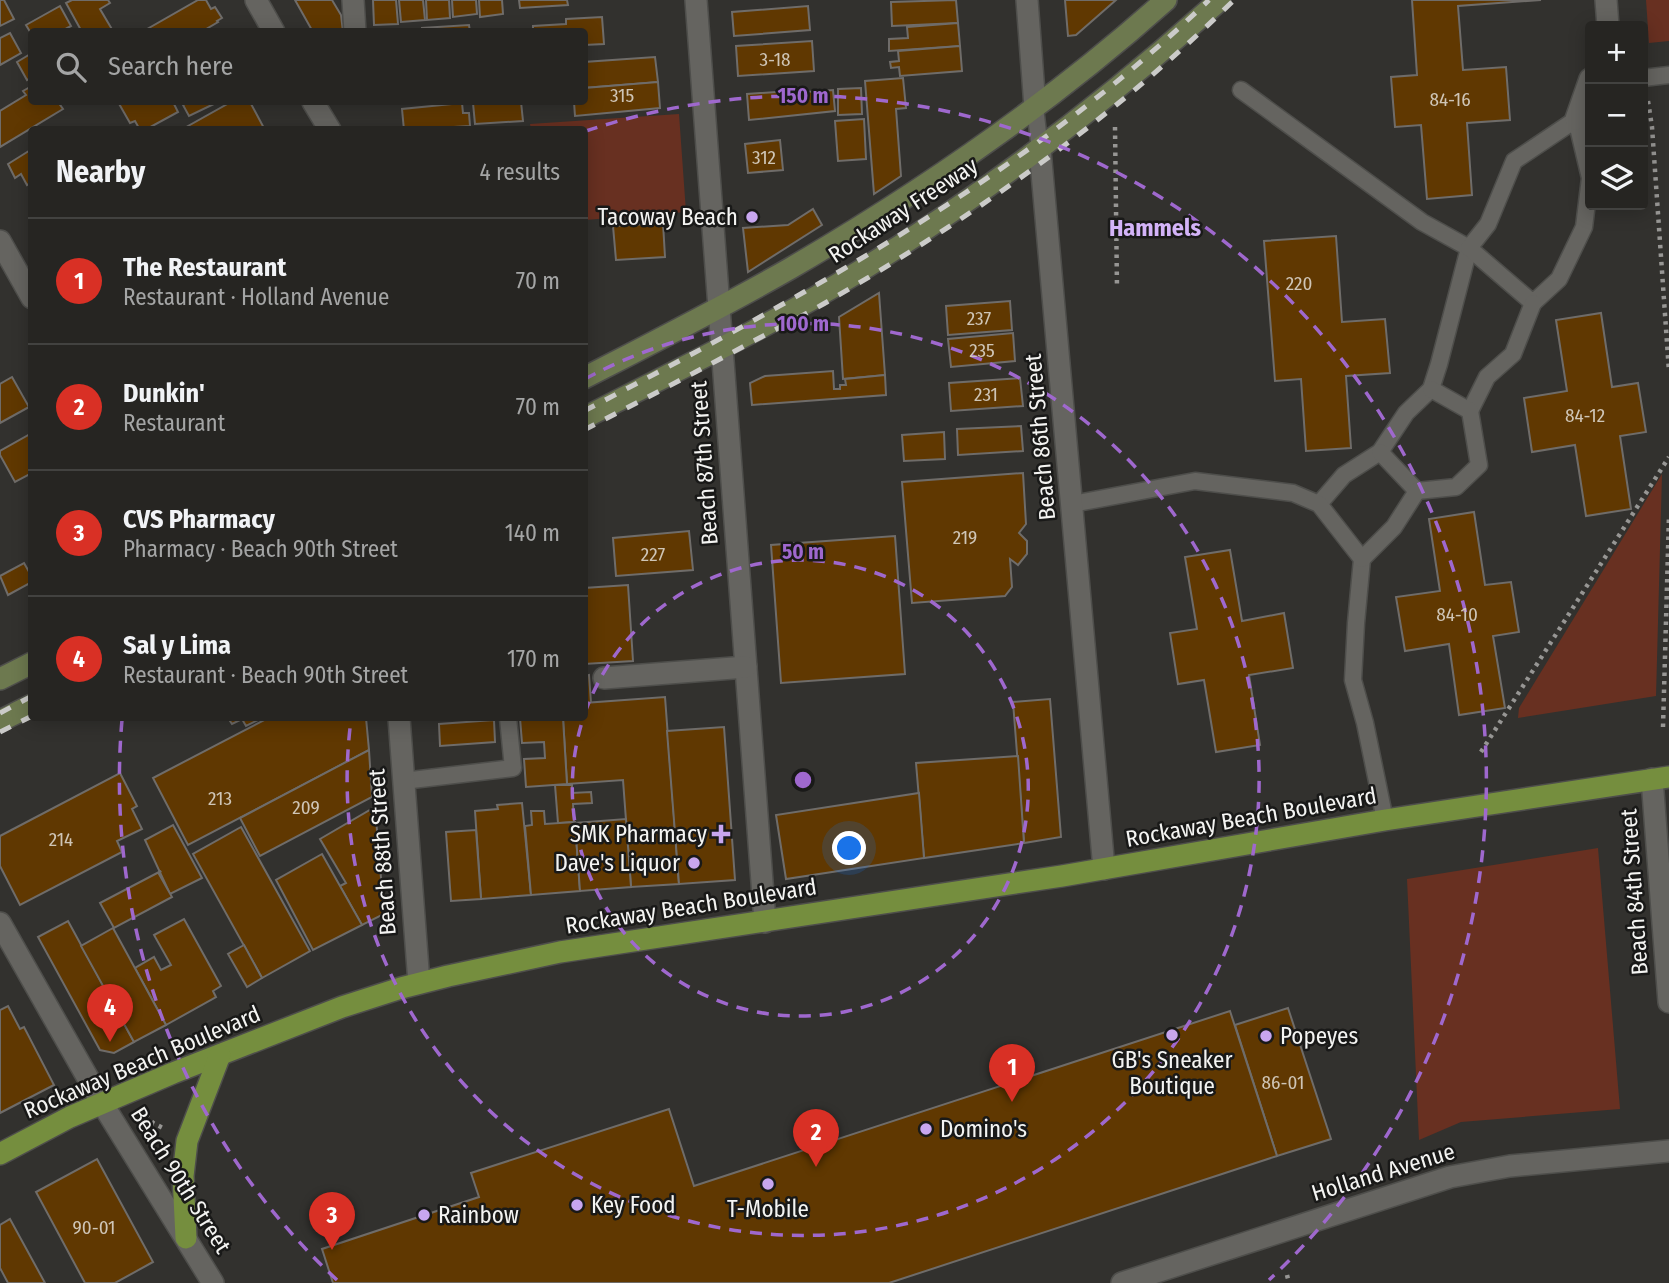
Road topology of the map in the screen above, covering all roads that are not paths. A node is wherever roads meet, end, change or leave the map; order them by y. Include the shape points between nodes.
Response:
1 (256, 0) edge
2 (353, 0) edge
3 (696, 0) edge
4 (1027, 0) edge
5 (1166, 0) edge
6 (1220, 0) edge
7 (1606, 0) edge
8 (1608, 21) edge
9 (272, 28) edge
10 (355, 28) edge
11 (1669, 75) edge
12 (1648, 78) edge
13 (1589, 84) edge
14 (1241, 90) dead end
15 (1034, 107) junction
16 (1583, 115) edge
17 (1040, 150) junction
18 (0, 241) edge
19 (1469, 248) junction
20 (28, 291) edge
21 (1533, 303) junction
22 (720, 308) junction
23 (722, 347) junction
24 (588, 376) edge
25 (1431, 389) junction
26 (1470, 411) junction
27 (588, 416) edge
28 (1380, 452) junction
29 (1417, 491) junction
30 (1072, 504) junction
31 (1319, 504) junction
32 (1362, 559) junction
33 (28, 665) edge
34 (746, 667) junction
35 (604, 678) dead end
36 (0, 679) edge
37 (28, 707) edge
38 (0, 721) edge
39 (399, 721) edge
40 (508, 721) edge
41 (1660, 778) edge
42 (403, 780) junction
43 (1385, 820) junction
44 (1104, 869) junction
45 (765, 922) junction
46 (0, 923) edge
47 (419, 983) junction
48 (1669, 1002) edge
49 (220, 1055) junction
50 (102, 1102) junction
51 (1669, 1151) edge
52 (0, 1154) edge
53 (186, 1238) junction
54 (213, 1283) edge
55 (1122, 1283) edge

1 - 9 street
2 - 10 street
3 - 22 street, Beach 87th Street
4 - 15 street, Beach 86th Street
5 - 15 street, Rockaway Freeway
6 - 17 street, Rockaway Freeway
7 - 8 street
11 - 12 lane
13 - 16 street
14 - 19 lane via 1422,222
15 - 17 lane, Beach 86th Street
15 - 22 street, Rockaway Freeway via 889,207
16 - 19 lane via 1514,161 1488,224
16 - 21 lane via 1590,178 1584,227 1559,279
17 - 23 street, Rockaway Freeway via 859,272
17 - 30 street, Beach 86th Street
18 - 20 street
19 - 21 lane
19 - 25 lane
21 - 26 lane via 1513,354 1487,376
22 - 23 street, Beach 87th Street
22 - 24 street, Rockaway Freeway
23 - 27 street, Rockaway Freeway
23 - 34 street, Beach 87th Street
25 - 26 lane
25 - 28 lane via 1406,413
26 - 29 lane via 1479,465 1456,487
28 - 29 lane
28 - 31 lane via 1345,475
29 - 32 lane via 1394,527
30 - 31 lane via 1195,481 1293,494
30 - 44 street, Beach 86th Street
31 - 32 lane
32 - 43 lane via 1353,680
33 - 36 street
34 - 35 street
34 - 45 street, Beach 87th Street
37 - 38 street
39 - 42 street, Beach 88th Street
40 - 42 lane via 513,768
41 - 43 main road, Rockaway Beach Boulevard
41 - 48 street, Beach 84th Street
42 - 47 street, Beach 88th Street
43 - 44 main road, Rockaway Beach Boulevard
44 - 45 main road, Rockaway Beach Boulevard
45 - 47 main road, Rockaway Beach Boulevard via 560,952
46 - 50 street, Beach 90th Street
47 - 49 main road, Rockaway Beach Boulevard via 342,1007
49 - 50 main road, Rockaway Beach Boulevard
49 - 53 main road via 187,1141 183,1176
50 - 52 main road, Rockaway Beach Boulevard
50 - 53 street, Beach 90th Street
51 - 55 street, Holland Avenue via 1510,1166 1450,1177
53 - 54 street, Beach 90th Street

